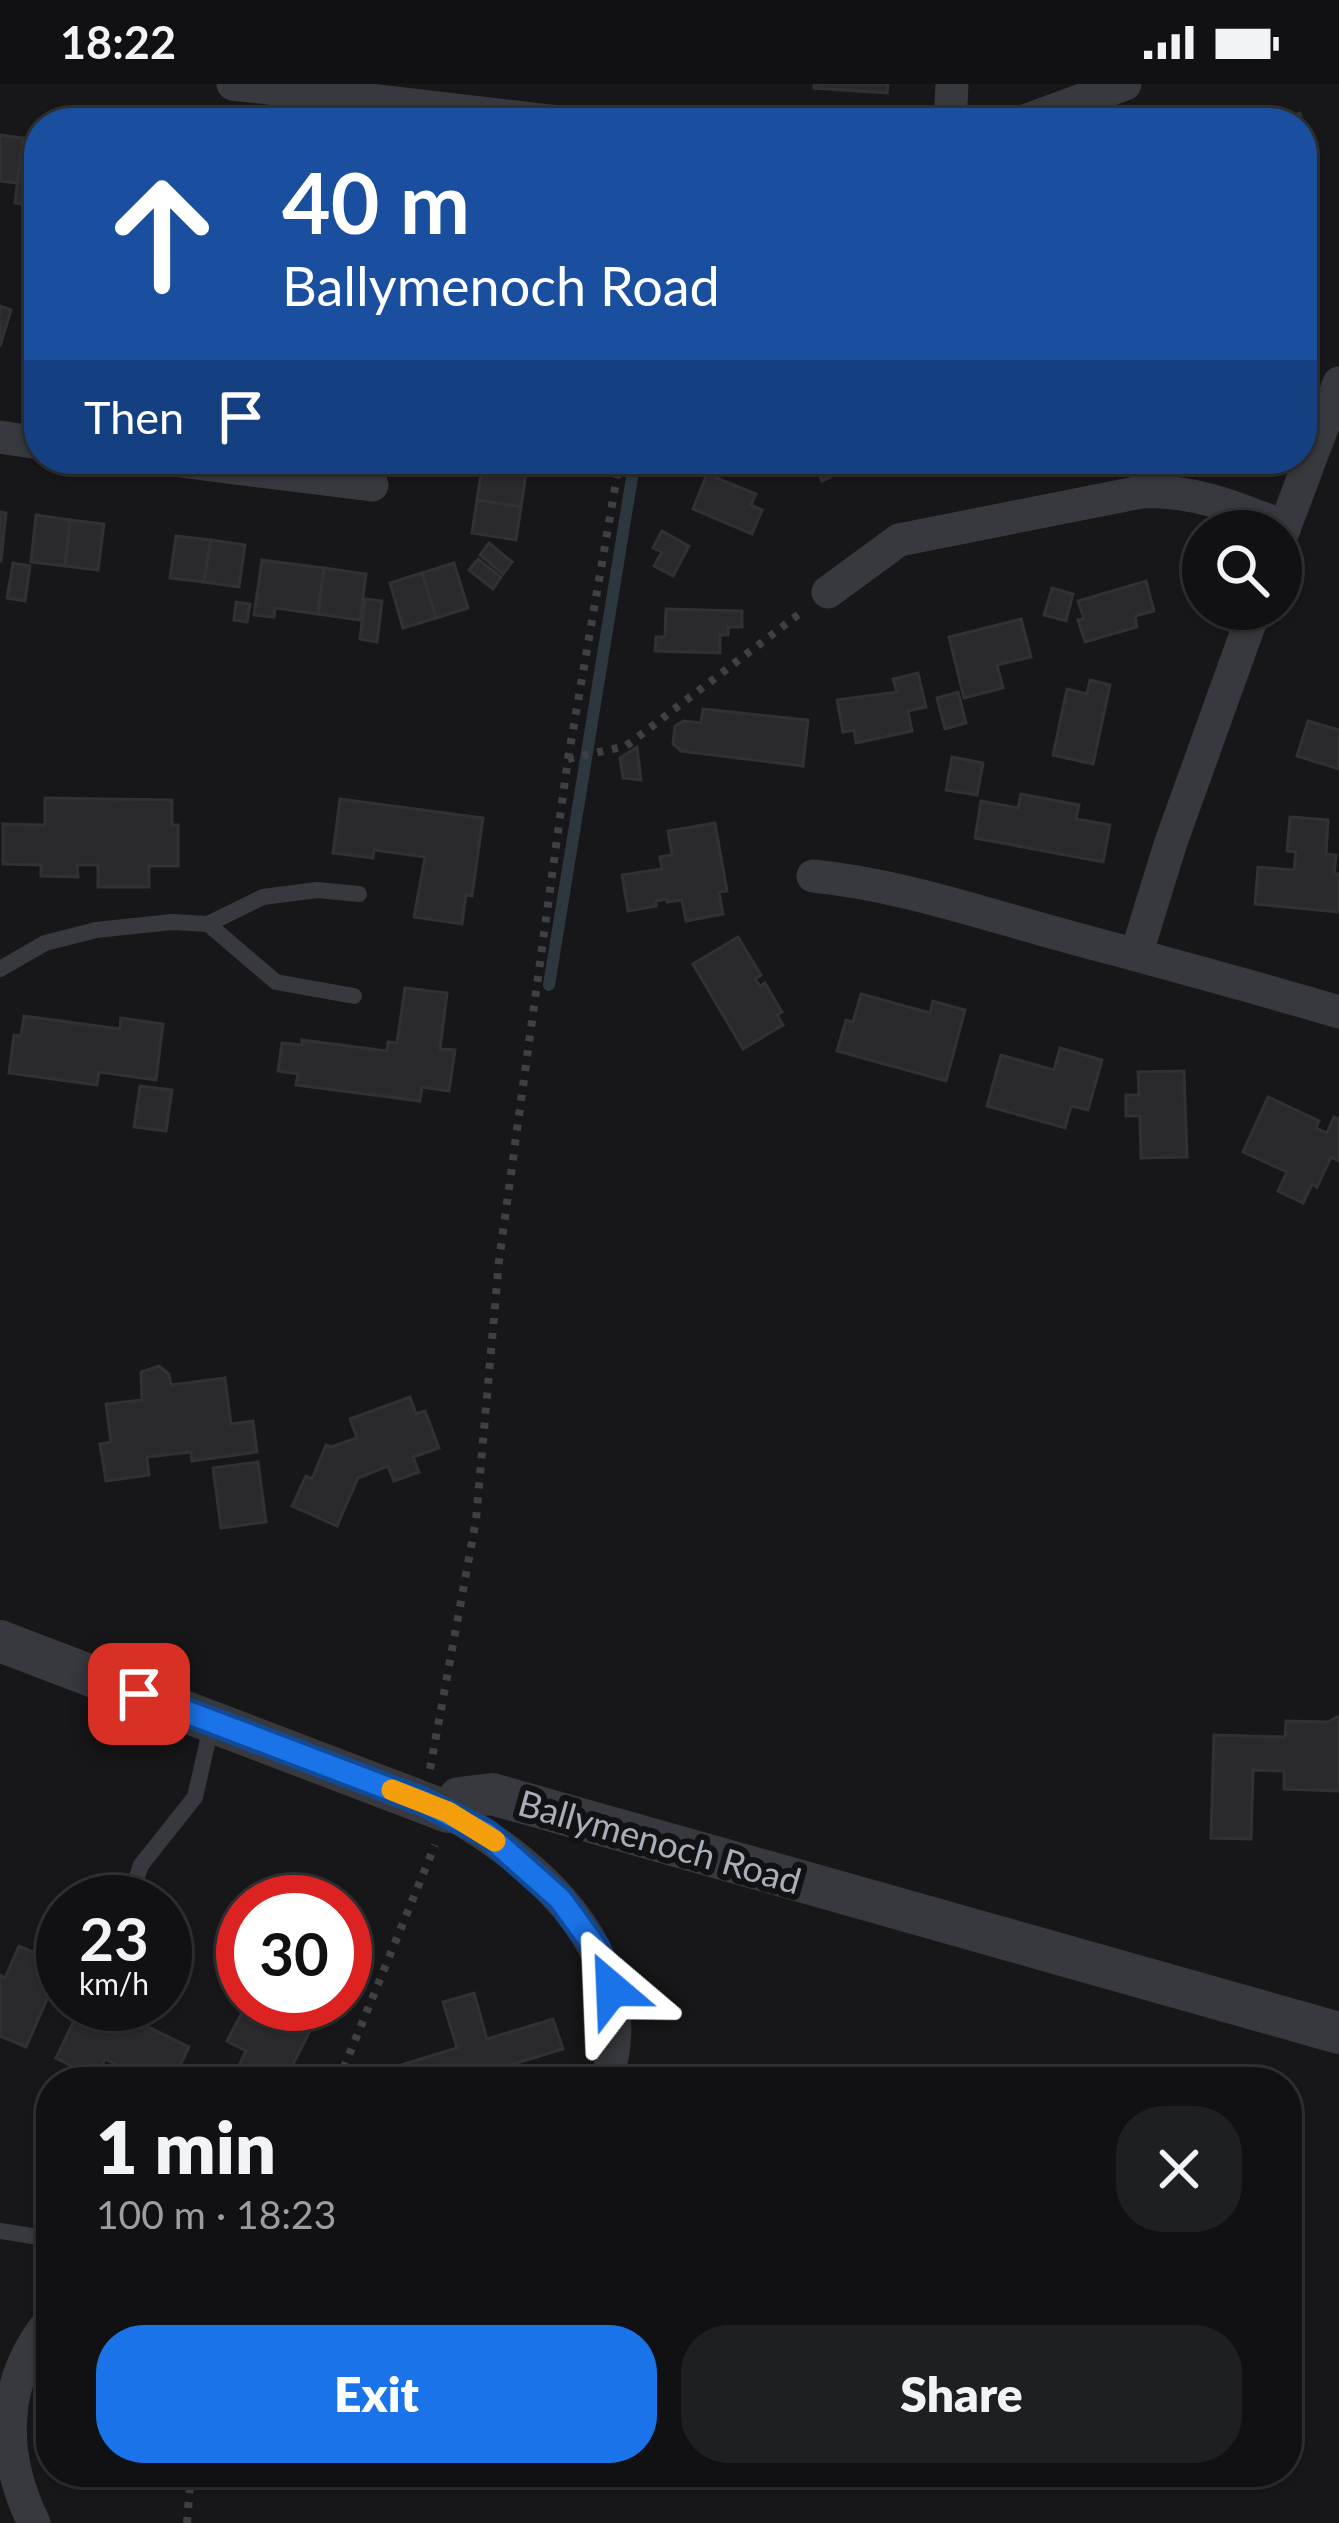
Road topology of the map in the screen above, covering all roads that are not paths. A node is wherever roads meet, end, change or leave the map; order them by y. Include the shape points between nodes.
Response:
1 (233, 84) edge
2 (1125, 84) edge
3 (439, 108) edge
4 (1060, 108) edge
5 (1339, 383) edge
6 (1317, 441) edge
7 (284, 474) edge
8 (1305, 474) edge
9 (372, 485) dead end
10 (1237, 510) edge
11 (1291, 510) edge
12 (828, 592) road end
13 (1247, 630) edge
14 (813, 876) dead end
15 (359, 893) dead end
16 (208, 924) junction
17 (1136, 955) junction
18 (0, 969) edge
19 (354, 996) dead end
20 (1339, 1012) edge
21 (0, 1641) edge
22 (212, 1721) junction
23 (436, 1807) junction
24 (138, 1875) edge
25 (1339, 2033) edge
26 (611, 2067) edge
27 (0, 2231) edge
28 (36, 2237) edge
29 (36, 2344) edge
30 (34, 2523) edge

1 - 3 street
2 - 4 street
5 - 6 street
7 - 9 street
8 - 11 street
10 - 12 street via 1179,492 1141,492 898,540
13 - 17 street
14 - 17 street
15 - 16 lane via 263,896
16 - 18 lane via 96,930 45,944
16 - 19 lane via 276,982
17 - 20 street
21 - 22 street
22 - 23 street
22 - 24 lane via 195,1797
23 - 25 street, Ballymenoch Road via 492,1794
23 - 26 street via 522,1863 595,1947 616,2011
27 - 28 lane
29 - 30 street via 9,2412 14,2475

